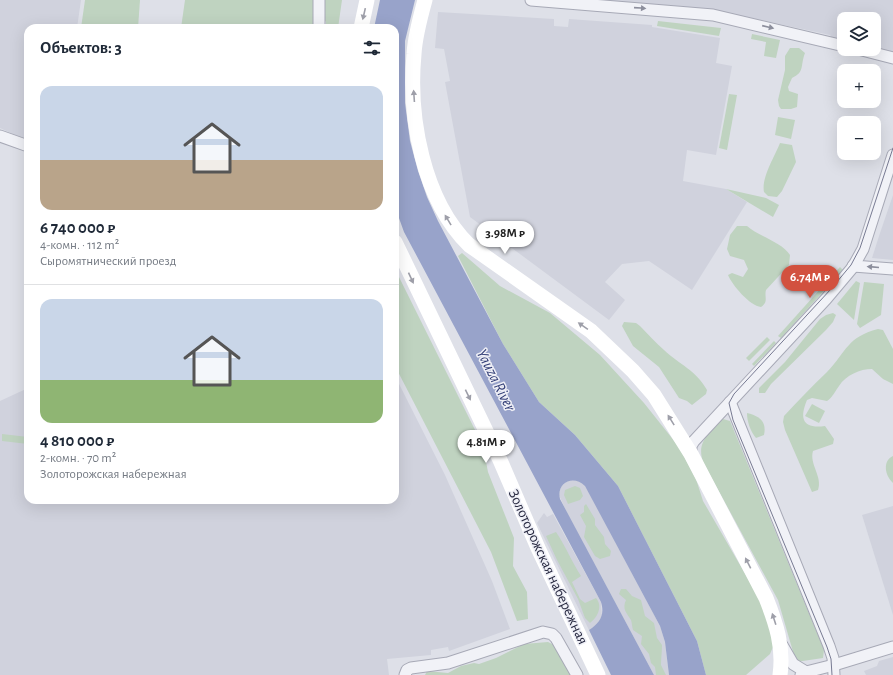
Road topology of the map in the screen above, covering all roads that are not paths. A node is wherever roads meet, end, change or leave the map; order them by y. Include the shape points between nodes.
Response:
1 (319, 0) edge
2 (367, 0) edge
3 (425, 0) edge
4 (531, 0) edge
5 (319, 24) edge
6 (362, 24) edge
7 (837, 44) edge
8 (881, 55) edge
9 (893, 58) edge
10 (0, 136) edge
11 (24, 145) edge
12 (893, 155) edge
13 (399, 250) edge
14 (854, 266) junction
15 (893, 269) edge
16 (730, 402) junction
17 (704, 429) junction
18 (680, 436) junction
19 (691, 454) junction
20 (780, 640) junction
21 (893, 647) edge
22 (834, 670) edge
23 (803, 673) edge
24 (405, 675) edge
25 (577, 675) edge
26 (598, 675) edge
27 (780, 675) edge

1 - 5 street
2 -> 6 main road
18 -> 3 main road via 654,395 614,352 591,331 469,246 455,232 442,210 430,182 416,121 414,53
4 -> 7 street via 713,15
8 - 9 street
10 - 11 street
12 - 14 street via 867,237
13 -> 26 main road, Золоторожская набережная via 500,460
15 -> 14 street
14 - 16 street
16 - 17 street
16 - 22 street via 829,646
17 - 18 street via 693,435
17 - 19 street via 691,446
18 - 19 main road
20 -> 19 main road via 766,598
20 - 23 street via 789,660
20 - 27 main road
21 - 22 street
22 - 23 street
24 - 25 street via 411,668 448,663 543,632 556,638

